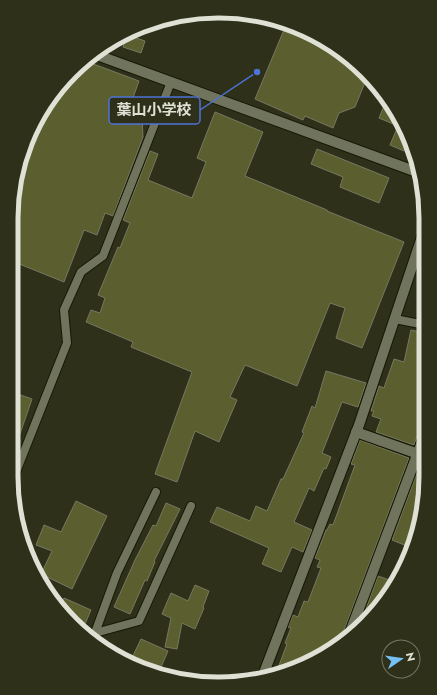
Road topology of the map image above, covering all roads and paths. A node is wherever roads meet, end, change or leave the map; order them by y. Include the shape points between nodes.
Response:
1 (100, 56) edge
2 (172, 82) junction
3 (413, 170) edge
4 (419, 246) edge
5 (395, 319) junction
6 (419, 324) edge
7 (356, 432) junction
8 (419, 453) edge
9 (419, 457) edge
10 (18, 467) edge
11 (156, 492) dead end
12 (191, 506) dead end
13 (353, 625) edge
14 (95, 632) joint
15 (265, 671) edge

1 - 2 street
2 - 3 street
2 - 10 lane via 103,256 81,272 64,310 67,343
4 - 5 street
5 - 6 lane
5 - 7 street
7 - 8 street
7 - 15 street
9 - 13 street via 412,467
11 - 14 lane via 117,573
12 - 14 lane via 139,621

